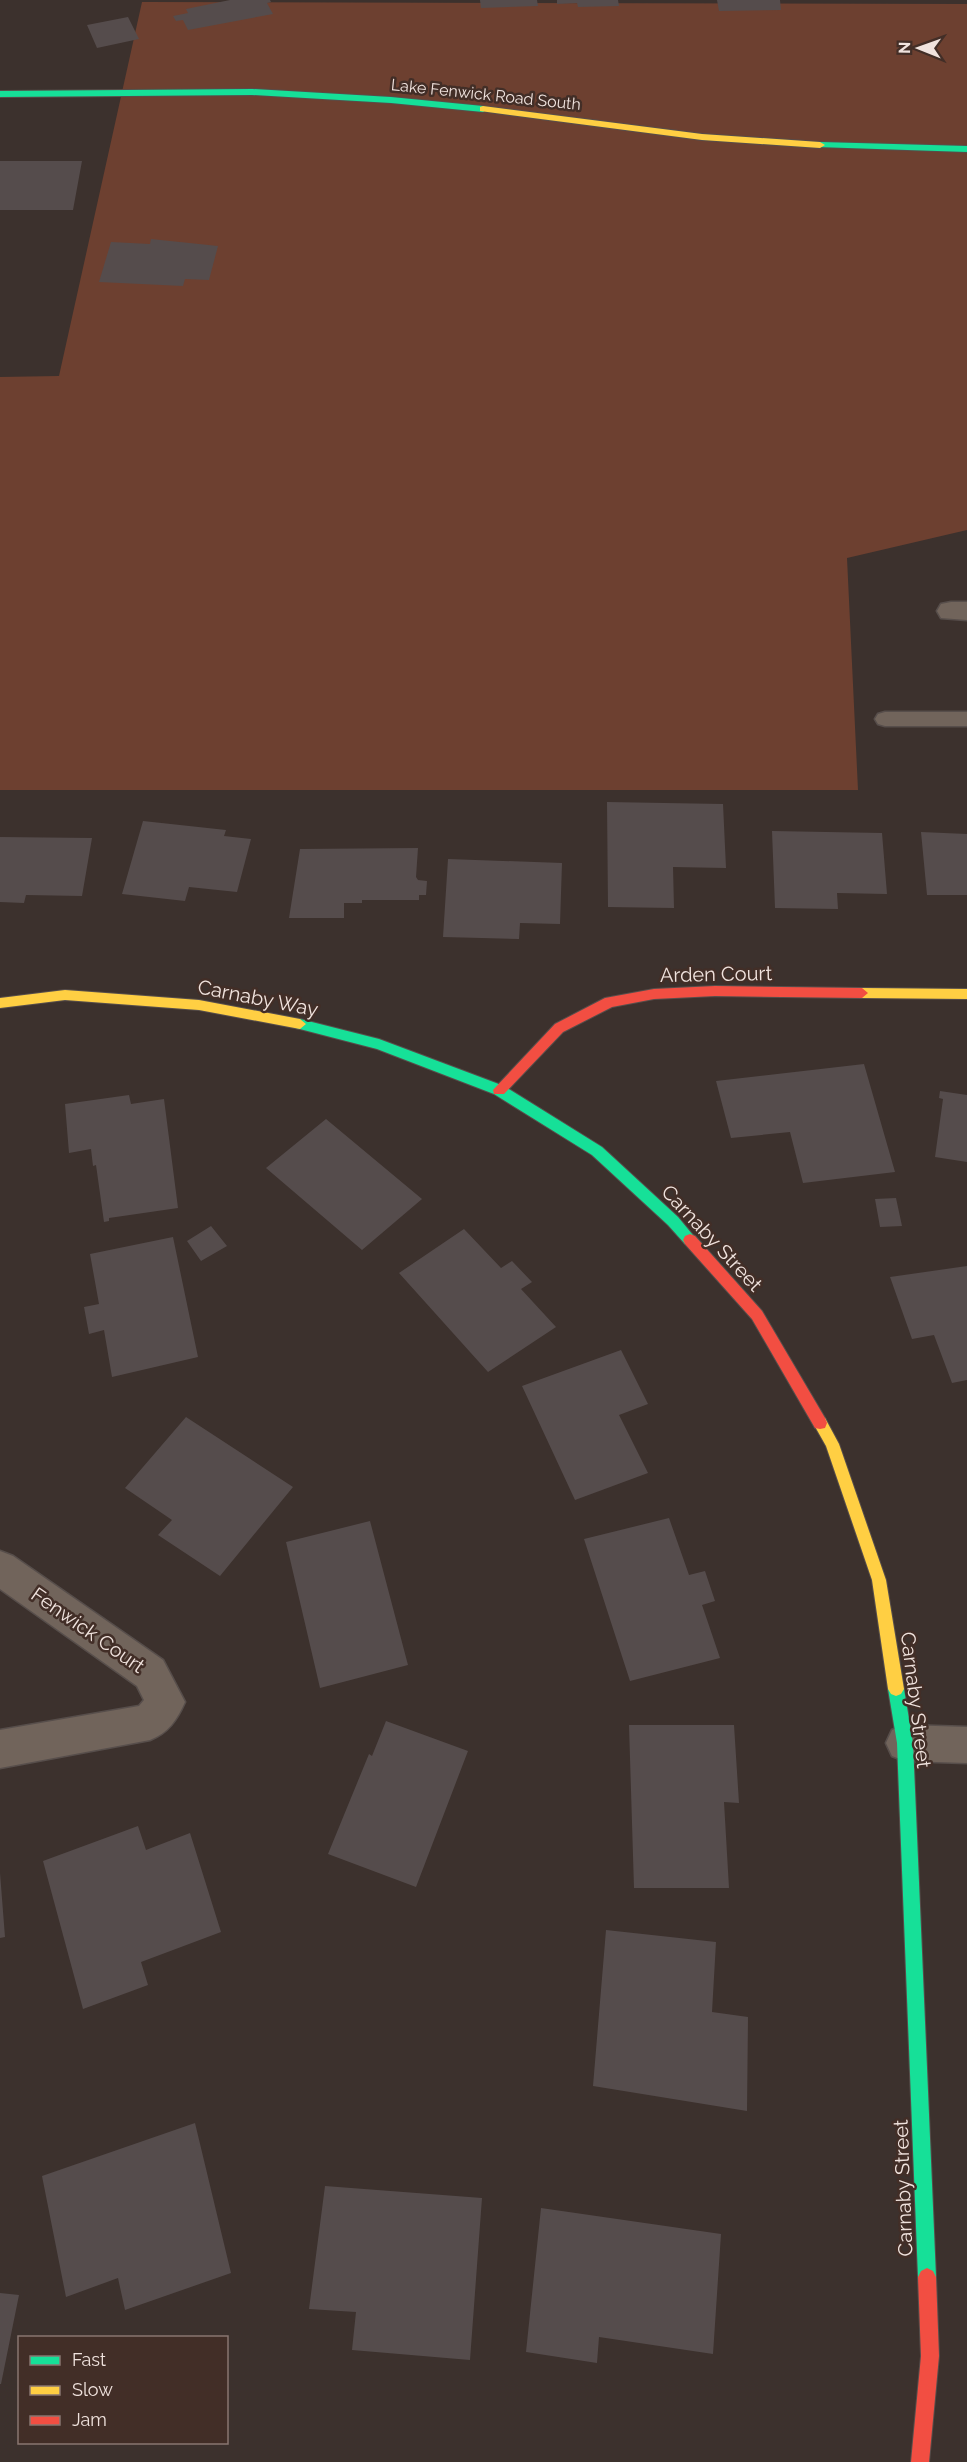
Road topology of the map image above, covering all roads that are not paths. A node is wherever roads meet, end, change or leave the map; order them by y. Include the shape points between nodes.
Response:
1 (0, 94) edge
2 (967, 149) edge
3 (885, 719) dead end
4 (967, 719) edge
5 (967, 994) edge
6 (0, 1003) edge
7 (499, 1090) junction
8 (0, 1568) edge
9 (905, 1743) junction
10 (967, 1745) edge
11 (0, 1749) edge
12 (920, 2462) edge

1 - 2 street, Lake Fenwick Road South via 252,92 487,110 702,137 805,145
3 - 4 lane
5 - 7 street, Arden Court via 715,991 654,994 609,1002 559,1028
6 - 7 street, Carnaby Way via 65,995 199,1005 379,1044
7 - 9 street, Carnaby Street via 597,1150 673,1221 757,1315 836,1454 879,1580
8 - 11 street, Fenwick Court via 150,1673 166,1702 150,1722
9 - 10 street
9 - 12 street, Carnaby Street via 930,2356

